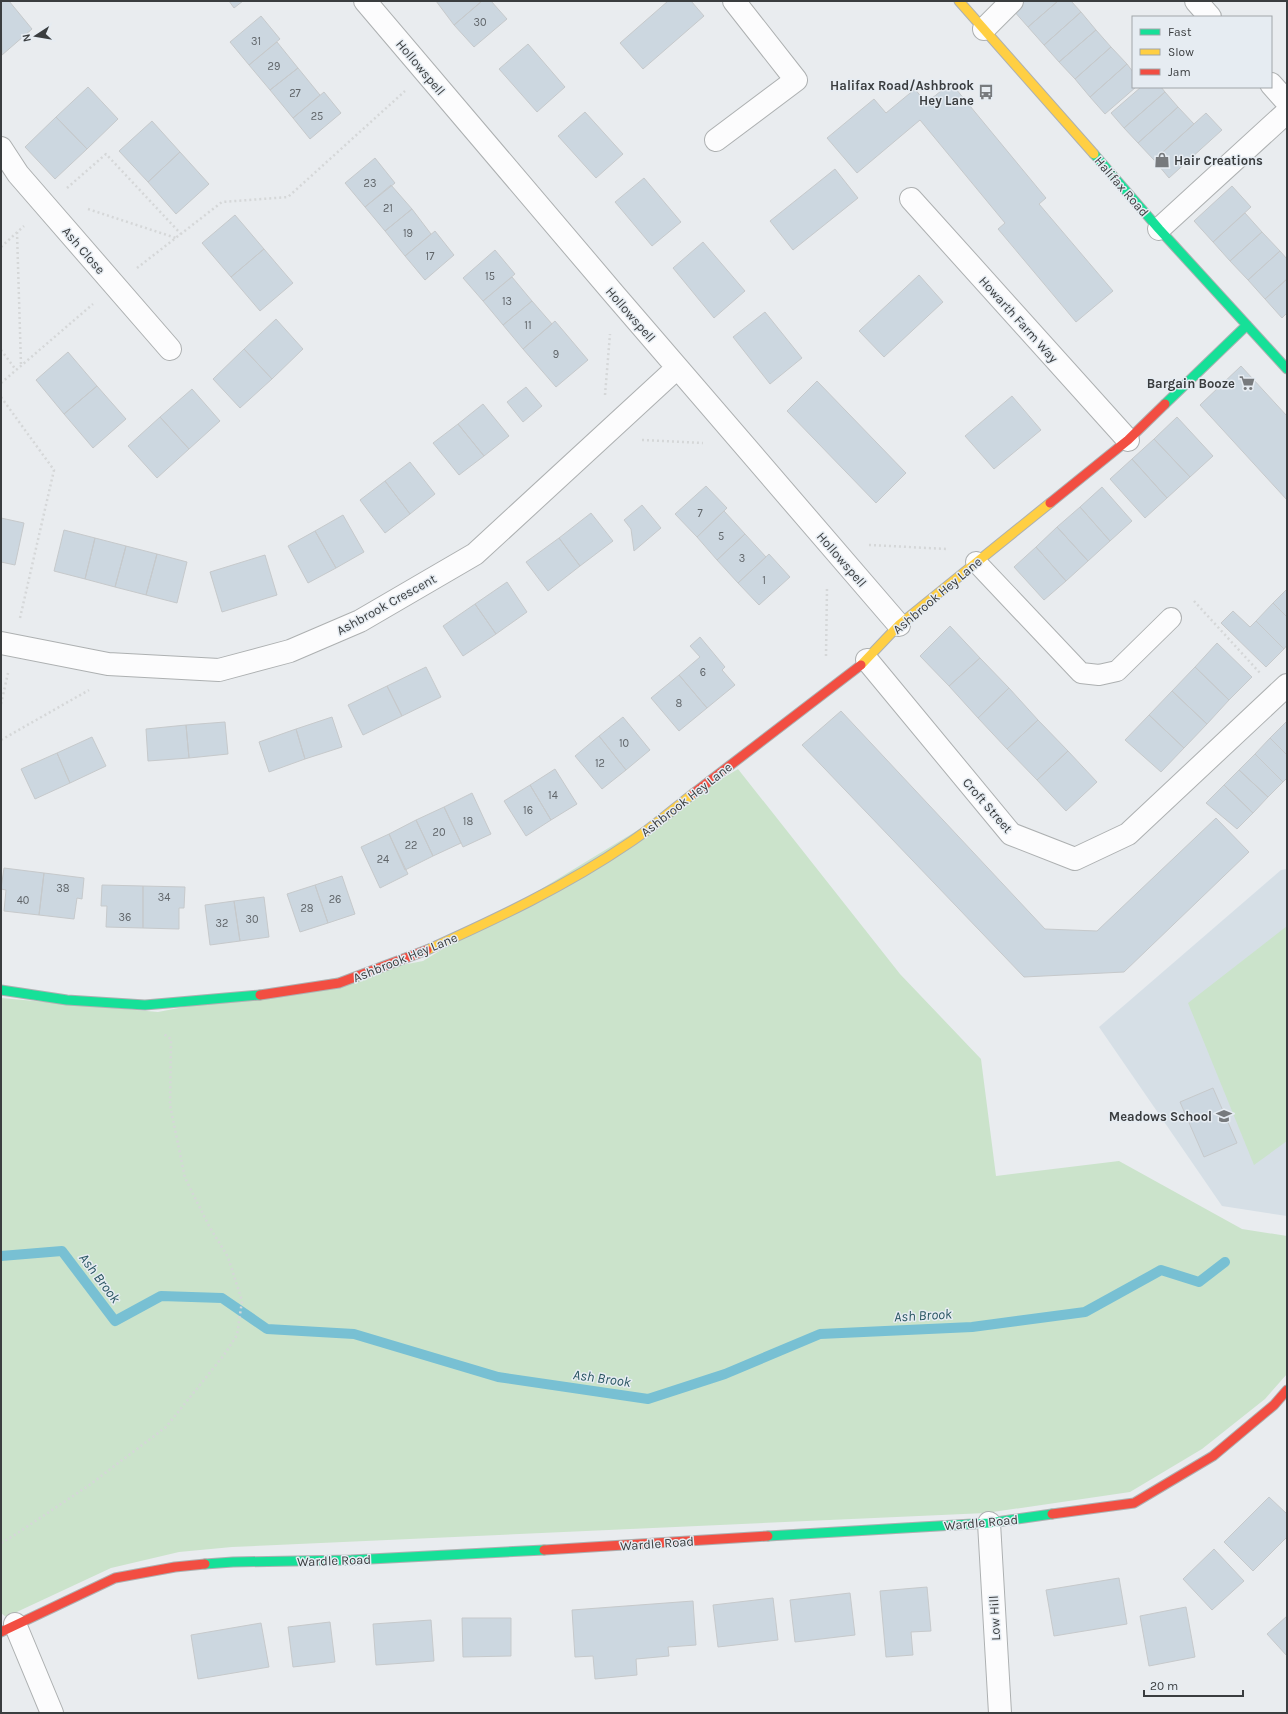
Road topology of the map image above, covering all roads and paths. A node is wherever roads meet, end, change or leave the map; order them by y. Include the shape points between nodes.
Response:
1 (365, 1) edge
2 (734, 1) edge
3 (959, 1) edge
4 (1012, 1) edge
5 (1196, 1) edge
6 (1209, 16) edge
7 (984, 29) junction
8 (426, 72) junction
9 (1272, 85) edge
10 (1287, 102) edge
11 (1287, 112) edge
12 (716, 140) dead end
13 (1, 148) edge
14 (911, 199) dead end
15 (46, 206) junction
16 (85, 208) dead end
17 (1160, 229) junction
18 (17, 232) dead end
19 (181, 234) junction
20 (176, 238) junction
21 (115, 286) junction
22 (614, 294) junction
23 (1247, 325) junction
24 (1, 350) edge
25 (170, 350) dead end
26 (21, 366) junction
27 (677, 368) junction
28 (1287, 369) edge
29 (16, 370) junction
30 (1, 383) edge
31 (1, 397) edge
32 (601, 438) junction
33 (1128, 440) junction
34 (743, 444) junction
35 (828, 542) junction
36 (983, 557) junction
37 (1171, 618) joint
38 (899, 625) junction
39 (7, 644) edge
40 (866, 660) junction
41 (91, 689) dead end
42 (1283, 689) edge
43 (825, 692) junction
44 (1, 740) edge
45 (1, 990) edge
46 (145, 1005) junction
47 (1287, 1390) edge
48 (989, 1522) junction
49 (1, 1543) edge
50 (8, 1628) edge
51 (52, 1713) edge
52 (1000, 1713) edge

1 - 8 street, Hollowspell
2 - 12 street via 796,80
3 - 7 main road, Halifax Road
4 - 7 street
5 - 6 street
7 - 17 main road, Halifax Road
8 - 19 path via 288,197 222,202
8 - 22 street, Hollowspell
9 - 10 street
11 - 17 street
13 - 15 street, Ash Close via 18,174
14 - 33 street, Howarth Farm Way
15 - 19 path via 106,154
15 - 21 street, Ash Close
16 - 20 path
17 - 23 main road, Halifax Road
18 - 26 path
19 - 20 path
20 - 21 path
21 - 25 street, Ash Close
21 - 26 path
22 - 27 street, Hollowspell
22 - 32 path
23 - 28 main road, Halifax Road
23 - 33 main road, Ashbrook Hey Lane
24 - 29 path
26 - 29 path
27 - 32 street, Ashbrook Crescent
27 - 34 street, Hollowspell
29 - 30 path
31 - 39 path via 54,470
32 - 34 path
32 - 39 street, Ashbrook Crescent via 475,554 360,621 290,651 220,670 108,664
33 - 36 main road, Ashbrook Hey Lane
34 - 35 street, Hollowspell
35 - 36 path
35 - 38 street, Hollowspell
35 - 43 path
36 - 37 lane via 1081,673 1099,675 1117,671
36 - 38 main road, Ashbrook Hey Lane
37 - 42 path via 1192,598
38 - 40 main road, Ashbrook Hey Lane
40 - 42 street, Croft Street via 1011,834 1075,859 1128,834
40 - 43 main road, Ashbrook Hey Lane
41 - 44 path
43 - 46 main road, Ashbrook Hey Lane via 629,843 551,890 484,924 416,955 339,983 254,996
45 - 46 main road, Ashbrook Hey Lane via 67,1000
46 - 49 path via 150,1024 171,1039 170,1105 185,1178 209,1226 228,1256 242,1301 236,1335 224,1355 166,1427 88,1486
47 - 48 main road, Wardle Road via 1274,1405 1213,1456 1134,1503
48 - 50 main road, Wardle Road via 510,1552 351,1560 233,1562 175,1567 115,1578
48 - 52 street, Low Hill
50 - 51 street

